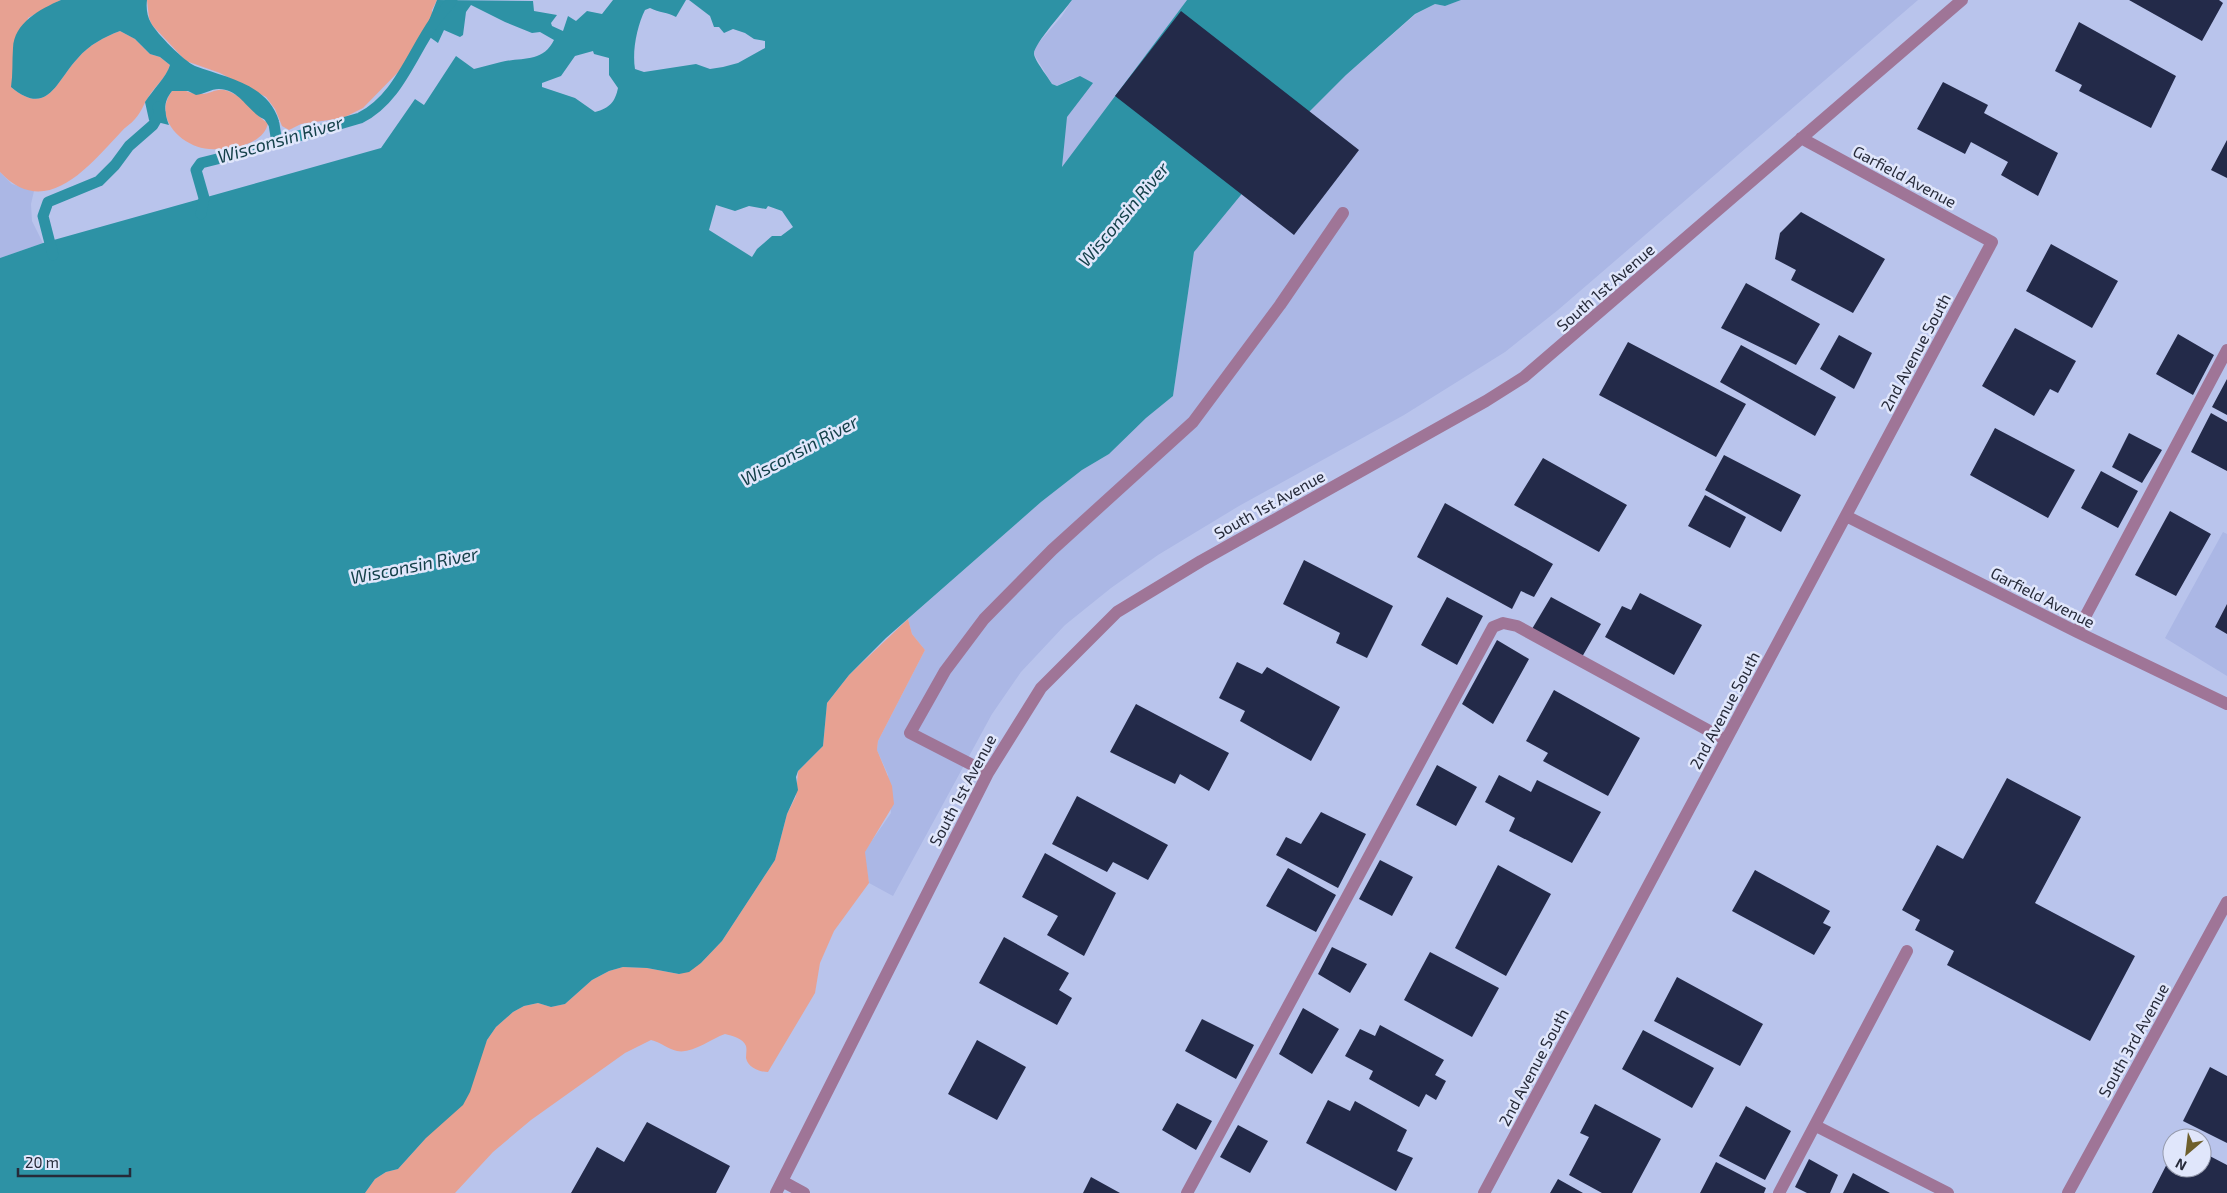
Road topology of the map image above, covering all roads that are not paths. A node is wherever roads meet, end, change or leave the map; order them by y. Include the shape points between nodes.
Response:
1 (1962, 0) edge
2 (1801, 138) junction
3 (1343, 213) dead end
4 (1992, 242) joint
5 (2227, 350) edge
6 (1846, 516) junction
7 (2077, 632) junction
8 (2227, 704) edge
9 (1726, 740) junction
10 (988, 773) junction
11 (2227, 902) edge
12 (1907, 951) dead end
13 (1816, 1126) junction
14 (782, 1181) junction
15 (776, 1193) edge
16 (804, 1193) edge
17 (1187, 1193) edge
18 (1484, 1193) edge
19 (1779, 1193) edge
20 (1948, 1193) edge
21 (2068, 1193) edge

1 - 2 street, South 1st Avenue
2 - 4 street, Garfield Avenue
2 - 10 street, South 1st Avenue via 1524,377 1201,561 1118,612 1041,688
3 - 10 street via 1193,422 1039,563 978,625 945,671 910,733
4 - 6 street, 2nd Avenue South
5 - 7 street
6 - 7 street, Garfield Avenue
6 - 9 street, 2nd Avenue South
7 - 8 street, Garfield Avenue
9 - 17 street via 1517,626 1503,623 1493,627
9 - 18 street, 2nd Avenue South
10 - 14 street, South 1st Avenue
11 - 21 street, South 3rd Avenue
12 - 13 street
13 - 19 street
13 - 20 street
14 - 15 street, South 1st Avenue
14 - 16 street

